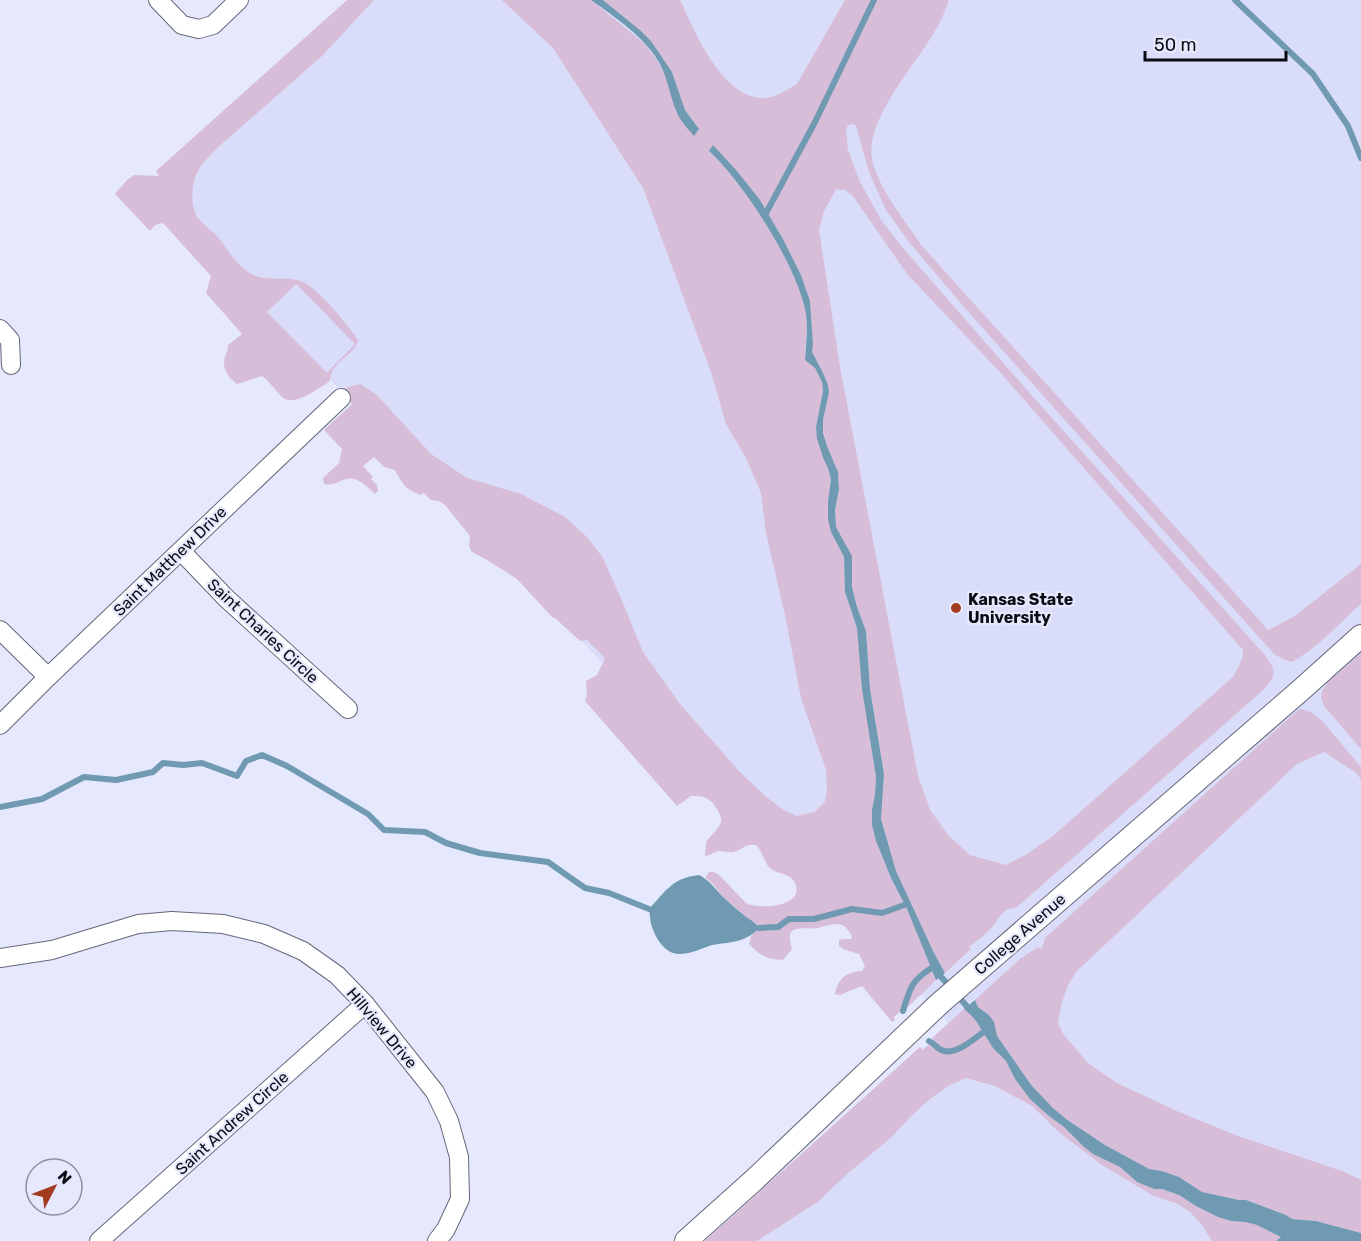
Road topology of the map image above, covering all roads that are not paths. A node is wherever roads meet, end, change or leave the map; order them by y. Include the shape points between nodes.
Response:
1 (158, 0) edge
2 (239, 0) edge
3 (0, 329) edge
4 (11, 365) dead end
5 (341, 398) dead end
6 (181, 551) junction
7 (0, 630) edge
8 (1361, 636) edge
9 (48, 677) junction
10 (348, 710) dead end
11 (0, 725) edge
12 (0, 958) edge
13 (365, 1004) junction
14 (99, 1241) edge
15 (437, 1241) edge
16 (686, 1241) edge

1 - 2 street via 182,25 199,29 213,25
3 - 4 street via 10,340
5 - 6 street, Saint Matthew Drive
6 - 9 street, Saint Matthew Drive
6 - 10 street, Saint Charles Circle via 226,598
7 - 9 street
8 - 16 street, College Avenue via 939,1004
9 - 11 street, Saint Matthew Drive
12 - 13 street, Hillview Drive via 52,950 138,924 223,924 264,934 303,951 337,975
13 - 14 street, Saint Andrew Circle
13 - 15 street, Hillview Drive via 435,1092 451,1130 459,1157 460,1199

